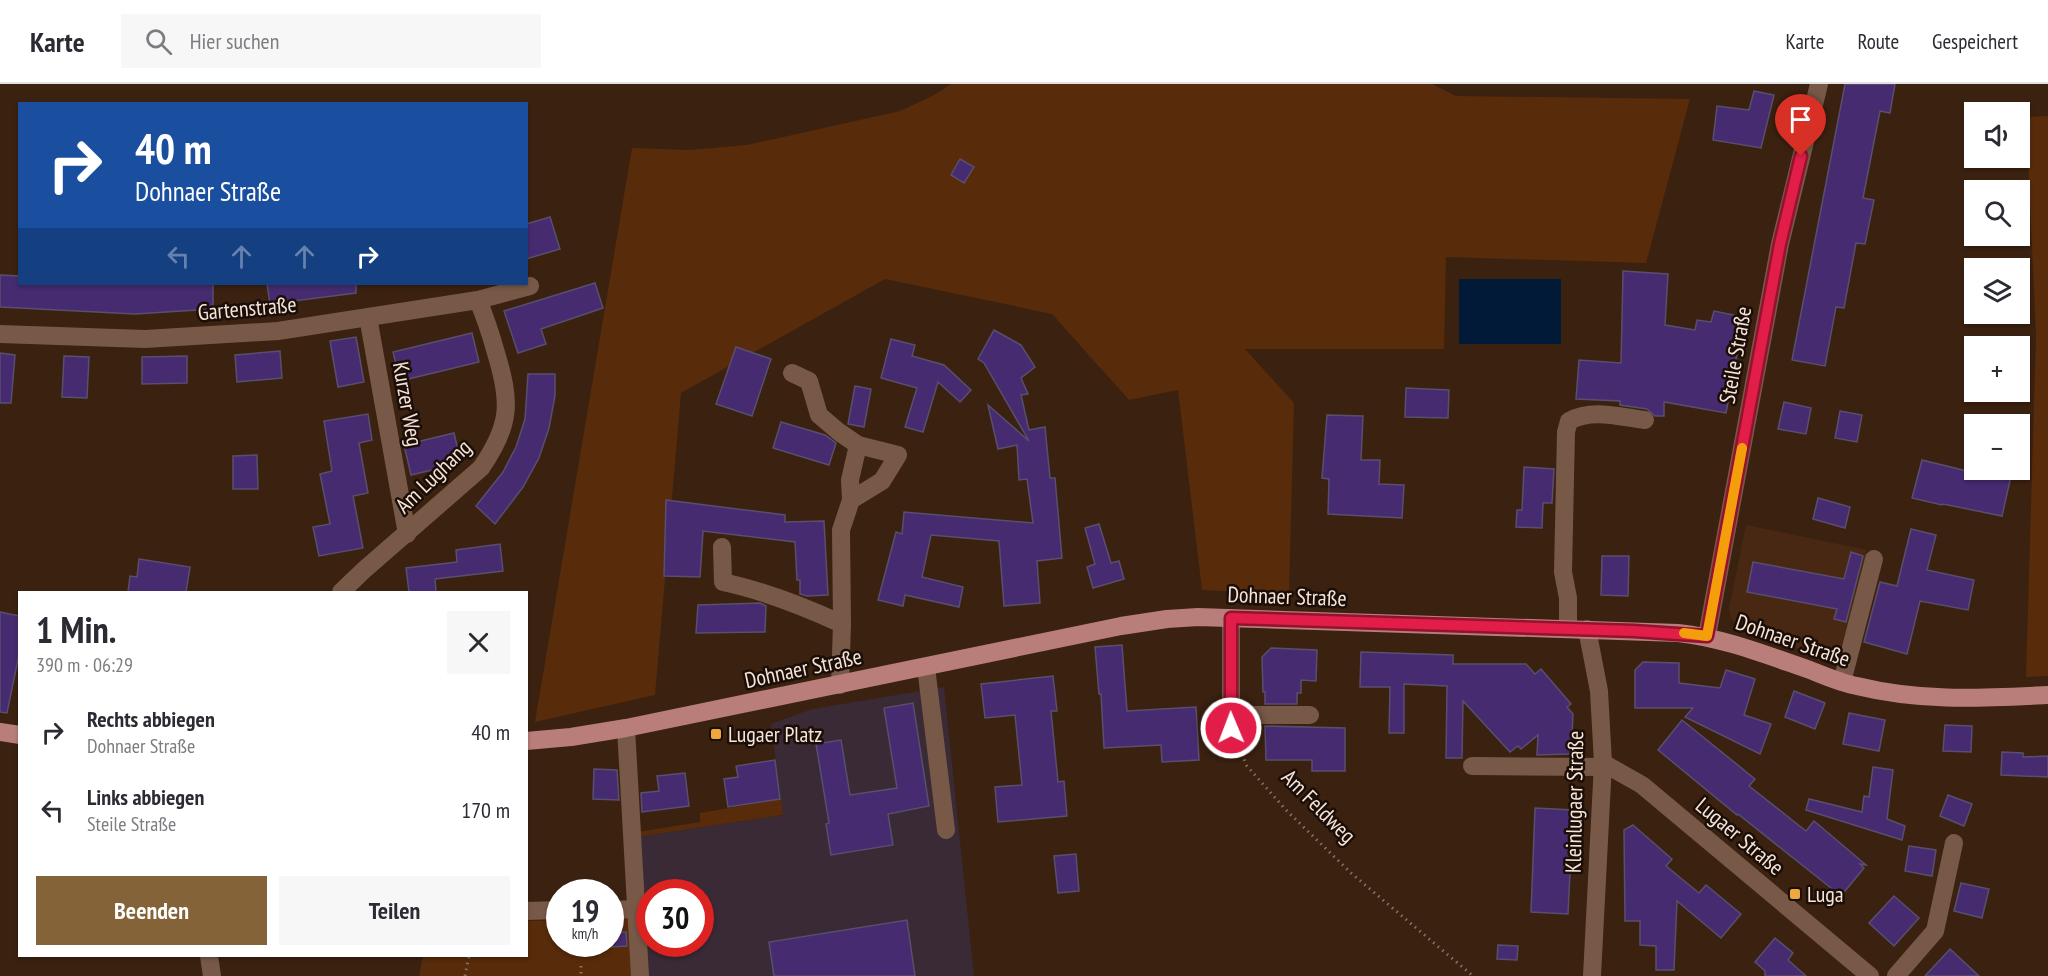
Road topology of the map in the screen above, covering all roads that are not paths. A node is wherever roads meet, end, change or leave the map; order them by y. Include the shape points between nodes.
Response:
1 (1819, 84) edge
2 (530, 286) dead end
3 (478, 300) junction
4 (368, 317) junction
5 (0, 334) edge
6 (792, 373) dead end
7 (1645, 420) dead end
8 (858, 445) junction
9 (851, 500) junction
10 (407, 534) junction
11 (722, 547) dead end
12 (1874, 559) dead end
13 (342, 591) edge
14 (1231, 618) junction
15 (842, 624) junction
16 (1568, 629) junction
17 (1587, 629) junction
18 (1707, 636) junction
19 (926, 667) junction
20 (1842, 682) junction
21 (840, 685) junction
22 (2048, 695) edge
23 (1310, 716) dead end
24 (626, 728) junction
25 (0, 732) edge
26 (18, 735) edge
27 (528, 741) edge
28 (1603, 765) junction
29 (1472, 766) dead end
30 (946, 830) dead end
31 (1954, 843) dead end
32 (624, 909) edge
33 (636, 909) joint
34 (546, 910) edge
35 (528, 911) edge
36 (209, 957) edge
37 (639, 957) edge
38 (212, 976) edge
39 (640, 976) edge
40 (1592, 976) edge
41 (1870, 976) edge
42 (1896, 976) edge

1 - 18 street, Steile Straße via 1780,244
2 - 3 street, Gartenstraße
3 - 4 street, Gartenstraße
3 - 10 street, Am Lughang via 507,396 501,432 481,468
4 - 5 street, Gartenstraße via 279,332 146,339
4 - 10 street, Kurzer Weg
6 - 8 street via 809,381 819,415
7 - 16 street via 1592,414 1569,421 1563,541
8 - 9 street via 850,480
8 - 9 street via 898,455 882,481
9 - 15 street via 841,530
10 - 13 street, Am Lughang
11 - 15 street via 723,582 754,588
12 - 20 street
14 - 16 main road, Dohnaer Straße
14 - 19 main road, Dohnaer Straße via 1144,622
14 - 23 street via 1231,722
15 - 21 street
16 - 17 main road, Dohnaer Straße
17 - 18 main road, Dohnaer Straße
17 - 28 street, Kleinlugaer Straße via 1599,691
18 - 20 main road, Dohnaer Straße
19 - 21 main road, Dohnaer Straße
19 - 30 street
20 - 22 main road, Dohnaer Straße via 1935,699
21 - 24 main road, Dohnaer Straße
24 - 27 main road, Dohnaer Straße
24 - 33 street
25 - 26 main road
28 - 29 street
28 - 40 street, Kleinlugaer Straße
28 - 41 street, Lugaer Straße via 1642,785
31 - 42 street via 1935,931
32 - 33 street
34 - 35 street
36 - 38 street
37 - 39 street

